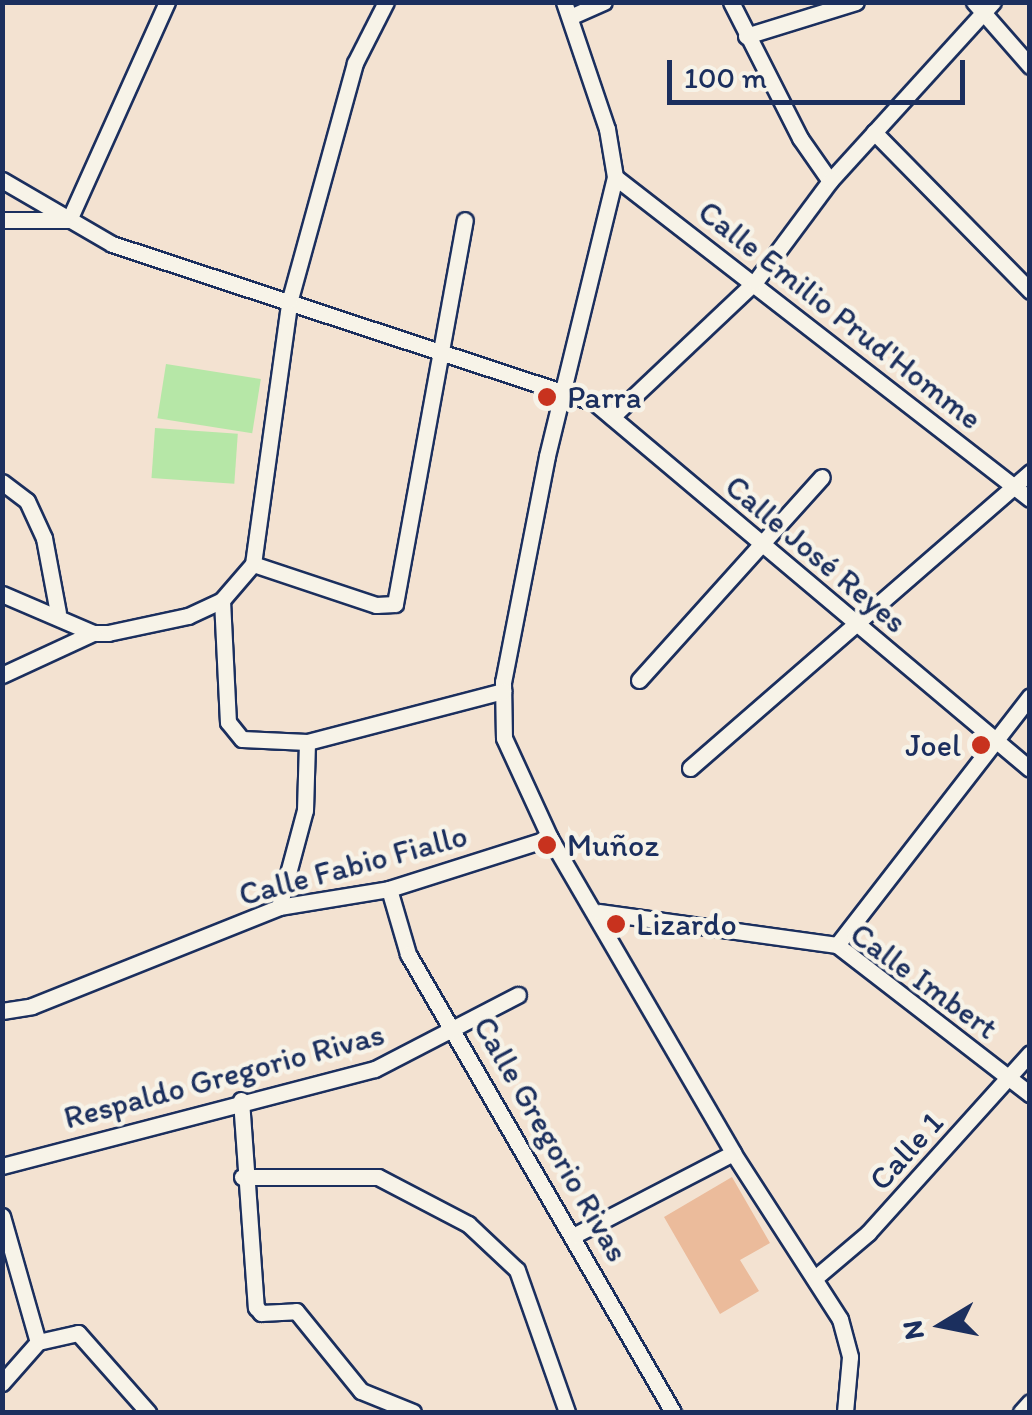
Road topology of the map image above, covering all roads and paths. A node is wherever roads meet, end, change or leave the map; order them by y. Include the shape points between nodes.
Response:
1 (167, 2) edge
2 (386, 2) edge
3 (604, 2) edge
4 (731, 2) edge
5 (856, 2) edge
6 (983, 6) edge
7 (567, 10) edge
8 (746, 36) junction
9 (1030, 66) edge
10 (874, 132) junction
11 (616, 176) junction
12 (2, 180) edge
13 (830, 181) junction
14 (2, 220) edge
15 (69, 220) junction
16 (465, 220) dead end
17 (754, 282) junction
18 (1030, 291) edge
19 (290, 299) junction
20 (442, 350) junction
21 (563, 388) junction
22 (612, 417) junction
23 (1030, 472) edge
24 (822, 477) dead end
25 (2, 482) edge
26 (1014, 486) junction
27 (1030, 499) edge
28 (762, 546) junction
29 (253, 564) junction
30 (2, 594) edge
31 (222, 600) junction
32 (58, 613) junction
33 (854, 623) junction
34 (93, 633) junction
35 (2, 676) edge
36 (638, 680) dead end
37 (502, 691) junction
38 (1030, 696) edge
39 (996, 739) junction
40 (307, 742) junction
41 (690, 768) dead end
42 (1030, 769) edge
43 (550, 838) junction
44 (389, 890) junction
45 (279, 906) junction
46 (598, 912) junction
47 (838, 945) junction
48 (518, 995) dead end
49 (2, 1011) edge
50 (458, 1031) junction
51 (1030, 1053) edge
52 (1010, 1078) junction
53 (1030, 1094) edge
54 (241, 1100) junction
55 (733, 1154) junction
56 (2, 1166) edge
57 (242, 1177) junction
58 (2, 1216) edge
59 (575, 1234) junction
60 (815, 1278) junction
61 (38, 1342) junction
62 (2, 1383) edge
63 (148, 1412) edge
64 (413, 1412) edge
65 (567, 1412) edge
66 (673, 1412) edge
67 (845, 1412) edge

1 - 15 street
2 - 19 street via 350,78
3 - 7 street
4 - 8 street
5 - 8 street
6 - 9 street
6 - 10 street
7 - 11 street
8 - 13 street
10 - 13 street
10 - 18 street
11 - 17 street, Calle Emilio Prud'Homme
11 - 21 street
12 - 15 street, Calle José Reyes
13 - 17 street
14 - 15 street
15 - 19 street, Calle José Reyes via 112,244
16 - 20 street
17 - 22 street
17 - 26 street, Calle Emilio Prud'Homme
19 - 20 street, Calle José Reyes
19 - 29 street
20 - 21 street, Calle José Reyes
20 - 29 street via 395,604 376,605
21 - 22 street, Calle José Reyes
21 - 37 street
22 - 28 street, Calle José Reyes
23 - 26 street
24 - 28 street
25 - 32 street via 27,501 44,538
26 - 27 street, Calle Emilio Prud'Homme
26 - 33 street
28 - 33 street, Calle José Reyes
28 - 36 street
29 - 31 street
30 - 32 street
31 - 34 street via 188,616
31 - 40 street via 232,730 242,738
32 - 34 street
33 - 39 street, Calle José Reyes
33 - 41 street
34 - 35 street
37 - 40 street
37 - 43 street via 504,738
38 - 39 street
39 - 42 street, Calle José Reyes
39 - 47 street
40 - 45 street via 305,810
43 - 44 street, Calle Fabio Fiallo
43 - 46 street
44 - 45 street, Calle Fabio Fiallo
44 - 50 street, Calle Gregorio Rivas via 408,954
45 - 49 street, Calle Fabio Fiallo via 32,1006
46 - 47 street, Calle Imbert
46 - 55 street
47 - 52 street, Calle Imbert
48 - 50 street, Respaldo Gregorio Rivas
50 - 54 street, Respaldo Gregorio Rivas via 375,1069
50 - 59 street, Calle Gregorio Rivas
51 - 52 street, Calle 1
52 - 53 street, Calle Imbert
52 - 60 street, Calle 1 via 868,1234
54 - 56 street, Respaldo Gregorio Rivas
54 - 57 street
55 - 59 street
55 - 60 street
57 - 64 street via 256,1307 261,1313 296,1310 361,1390
57 - 65 street via 378,1177 468,1224 517,1270
58 - 61 street
59 - 66 street, Calle Gregorio Rivas
60 - 67 street via 840,1320 850,1358
61 - 62 street
61 - 63 street via 78,1333

